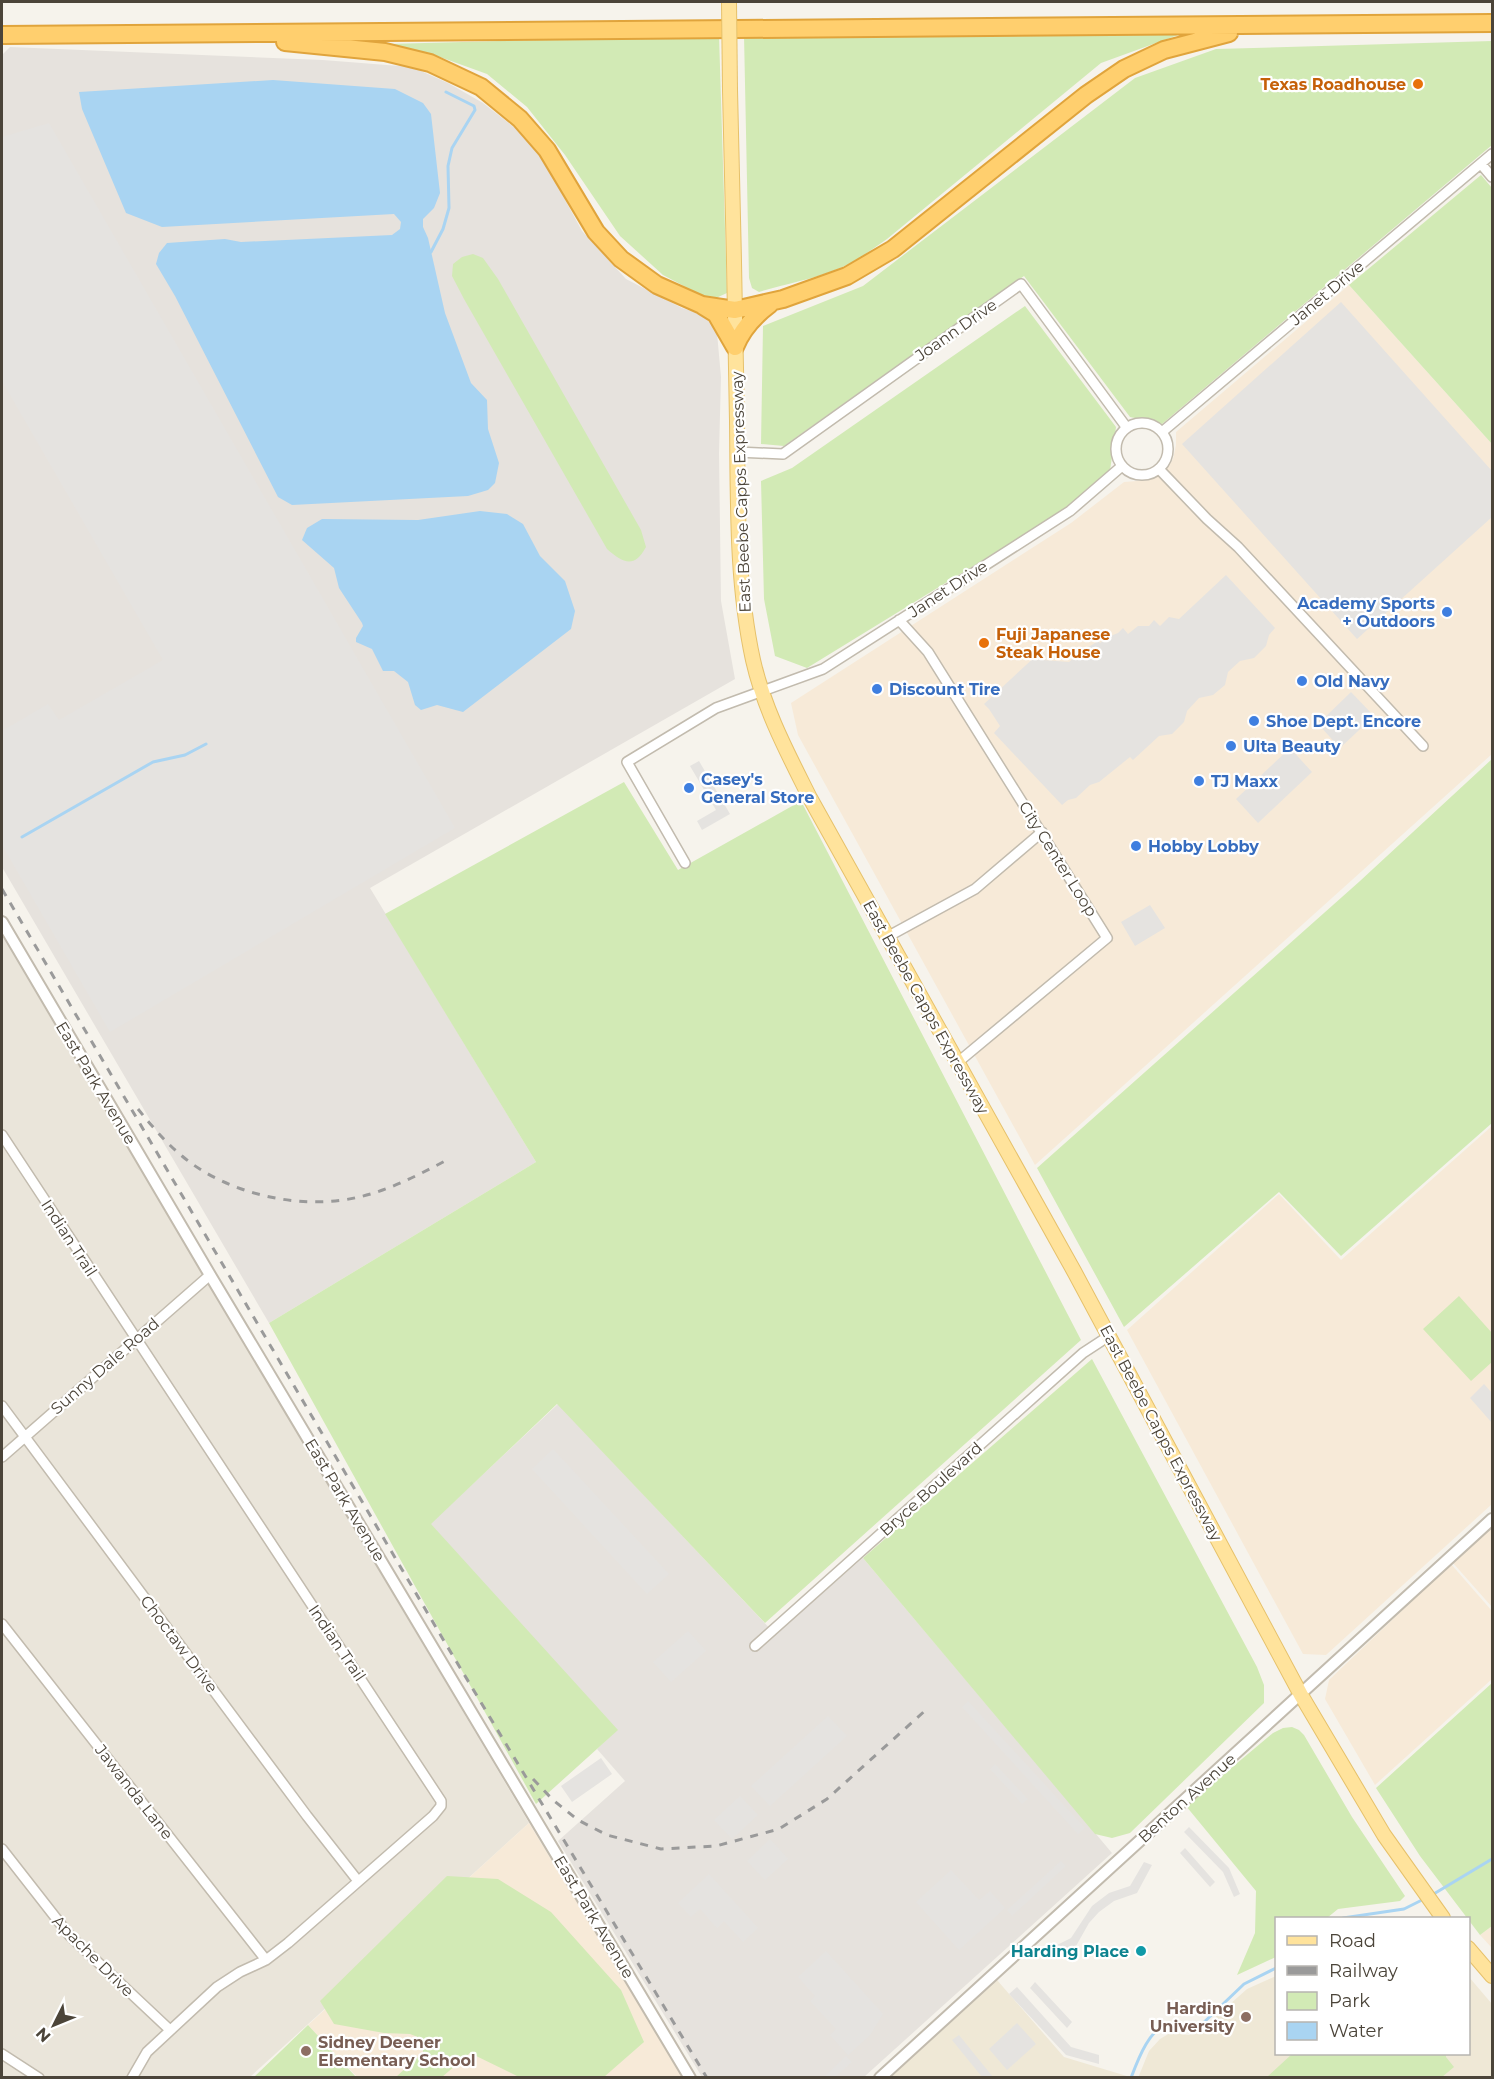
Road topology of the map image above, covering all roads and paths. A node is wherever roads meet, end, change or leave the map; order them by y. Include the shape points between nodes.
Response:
1 (729, 2) edge
2 (1492, 23) edge
3 (1274, 25) junction
4 (200, 33) junction
5 (2, 35) edge
6 (1492, 154) edge
7 (1481, 164) junction
8 (1492, 177) edge
9 (772, 302) junction
10 (702, 305) junction
11 (735, 309) junction
12 (735, 347) junction
13 (1127, 428) junction
14 (1162, 432) junction
15 (737, 452) junction
16 (1122, 466) junction
17 (1159, 469) junction
18 (899, 620) junction
19 (762, 692) junction
20 (1423, 746) dead end
21 (1042, 832) junction
22 (685, 863) dead end
23 (2, 922) edge
24 (887, 937) junction
25 (957, 1063) junction
26 (2, 1135) edge
27 (210, 1275) junction
28 (1108, 1336) junction
29 (136, 1339) junction
30 (2, 1406) edge
31 (24, 1437) junction
32 (2, 1457) edge
33 (1492, 1519) edge
34 (2, 1624) edge
35 (755, 1646) dead end
36 (1301, 1695) junction
37 (2, 1849) edge
38 (358, 1881) junction
39 (1441, 1916) edge
40 (1470, 1950) edge
41 (266, 1960) junction
42 (1492, 1976) edge
43 (170, 2030) junction
44 (2, 2054) edge
45 (39, 2078) edge
46 (132, 2078) edge
47 (690, 2078) edge
48 (880, 2078) edge

1 - 11 main road, East Beebe Capps Expressway, bridge
2 - 3 highway
3 - 4 highway
3 - 9 highway via 1164,50 1124,69 893,249 848,276
4 - 5 highway
4 - 10 highway via 385,52 430,63 481,87 520,119 547,150 596,232 621,259 657,285
6 - 7 street, Janet Drive
7 - 8 street
7 - 14 street, Janet Drive
9 - 11 highway
9 - 12 highway via 754,317
10 - 11 highway
10 - 12 highway via 717,314
11 - 12 main road, East Beebe Capps Expressway
12 - 15 main road, East Beebe Capps Expressway
13 - 14 street via 1148,423
13 - 15 street, Joann Drive via 1021,284 783,454
13 - 16 street via 1116,444
14 - 17 street via 1168,448
15 - 19 main road, East Beebe Capps Expressway via 744,607
16 - 17 street via 1139,475
16 - 18 street, Janet Drive via 1070,511
17 - 20 street via 1238,547
18 - 19 street, Janet Drive via 823,669
18 - 21 street, City Center Loop via 928,652
19 - 22 street, Janet Drive via 716,708 627,762
19 - 24 main road, East Beebe Capps Expressway via 810,798
21 - 24 street via 975,890
21 - 25 street, City Center Loop via 1107,938
23 - 27 street, East Park Avenue
24 - 25 main road, East Beebe Capps Expressway
25 - 28 main road, East Beebe Capps Expressway
26 - 29 street, Indian Trail
27 - 29 street, Sunny Dale Road
27 - 47 street, East Park Avenue
28 - 35 street, Bryce Boulevard via 1083,1353
28 - 36 main road, East Beebe Capps Expressway
29 - 31 street, Sunny Dale Road
29 - 38 street, Indian Trail via 441,1801 434,1816
30 - 31 street, Choctaw Drive
31 - 32 street, Sunny Dale Road
31 - 38 street, Choctaw Drive
33 - 36 street, Benton Avenue
34 - 41 street, Jawanda Lane
36 - 39 main road, East Beebe Capps Expressway via 1354,1786
36 - 48 street, Benton Avenue
37 - 43 street, Apache Drive via 70,1936
38 - 41 street, Indian Trail
40 - 42 main road
41 - 43 street, Indian Trail via 228,1979
43 - 46 street, Indian Trail via 147,2052
44 - 45 street

